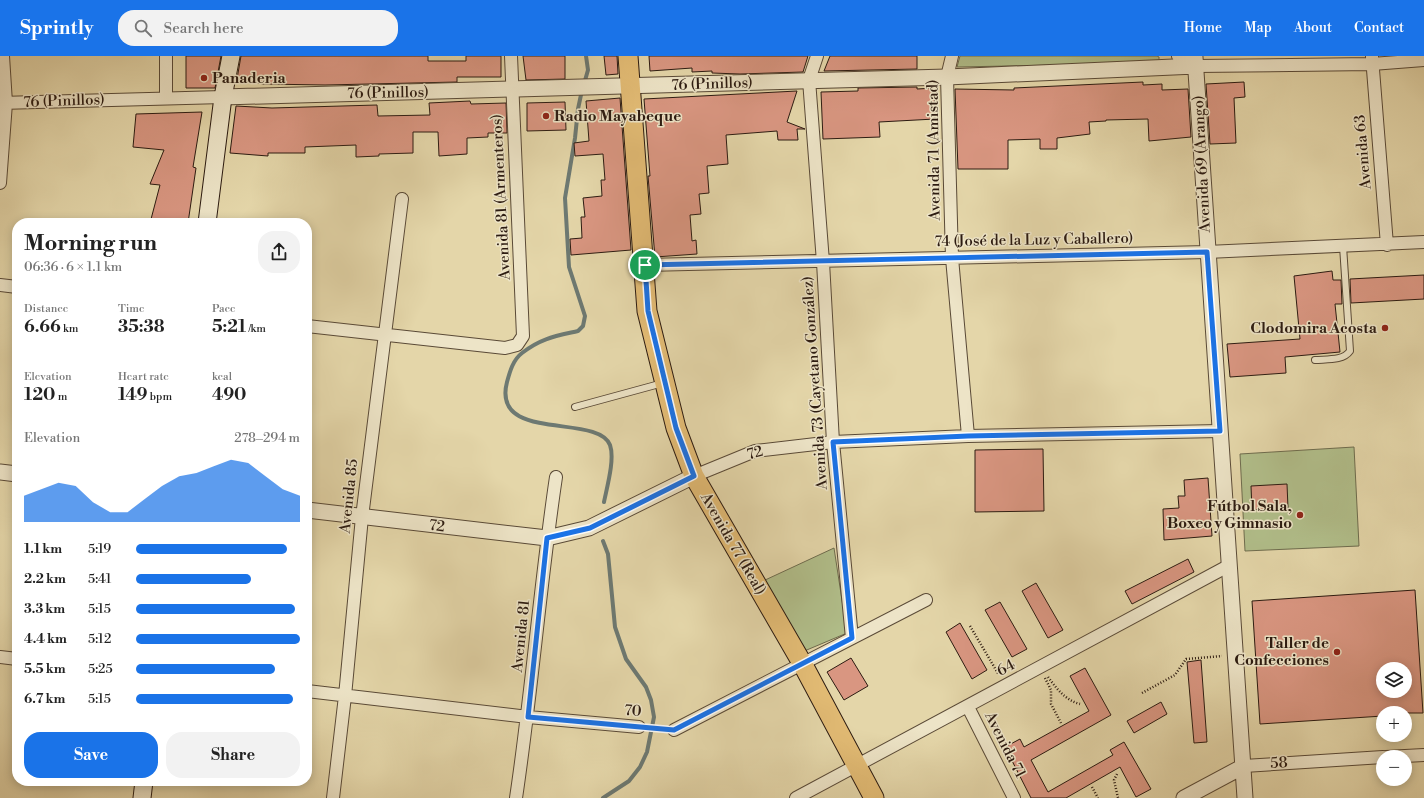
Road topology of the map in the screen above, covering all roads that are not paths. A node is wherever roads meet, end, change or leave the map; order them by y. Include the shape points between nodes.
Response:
1 (3, 56) edge
2 (166, 56) edge
3 (231, 56) edge
4 (511, 56) edge
5 (628, 56) edge
6 (817, 56) edge
7 (952, 56) edge
8 (1178, 56) edge
9 (1372, 60) edge
10 (1424, 60) edge
11 (1196, 61) edge
12 (947, 77) junction
13 (808, 80) junction
14 (631, 86) junction
15 (512, 90) junction
16 (222, 97) junction
17 (166, 98) junction
18 (3, 103) edge
19 (0, 183) edge
20 (402, 199) dead end
21 (208, 218) edge
22 (1424, 242) edge
23 (1386, 245) junction
24 (1343, 246) junction
25 (1207, 252) junction
26 (952, 258) junction
27 (823, 262) junction
28 (645, 265) junction
29 (0, 284) edge
30 (12, 286) edge
31 (312, 327) edge
32 (384, 334) junction
33 (1315, 360) dead end
34 (665, 382) junction
35 (575, 406) dead end
36 (1220, 431) junction
37 (968, 436) junction
38 (833, 442) junction
39 (0, 472) edge
40 (12, 473) edge
41 (694, 476) junction
42 (556, 477) dead end
43 (312, 511) edge
44 (362, 517) junction
45 (547, 538) junction
46 (1230, 566) junction
47 (926, 600) dead end
48 (852, 638) junction
49 (0, 657) edge
50 (12, 658) edge
51 (802, 663) junction
52 (312, 692) edge
53 (346, 696) junction
54 (968, 707) junction
55 (528, 717) junction
56 (639, 727) road end
57 (674, 730) road end
58 (1424, 755) edge
59 (1412, 756) edge
60 (1376, 758) edge
61 (857, 766) junction
62 (1244, 766) junction
63 (143, 786) edge
64 (142, 798) edge
65 (333, 798) edge
66 (516, 798) edge
67 (796, 798) edge
68 (874, 798) edge
69 (1014, 798) edge
70 (1184, 798) edge
71 (1245, 798) edge

1 - 18 street
2 - 17 street
3 - 16 main road
4 - 15 street, Avenida 81 (Armenteros)
5 - 14 main road, Avenida 77 (Real)
6 - 13 street, Avenida 73 (Cayetano González)
7 - 12 street, Avenida 71 (Amistad)
8 - 11 street
9 - 10 street, 76 (Pinillos)
9 - 11 street, 76 (Pinillos)
9 - 23 street, Avenida 63
11 - 12 street, 76 (Pinillos)
11 - 25 street, Avenida 69 (Arango)
12 - 13 street, 76 (Pinillos)
12 - 26 street, Avenida 71 (Amistad)
13 - 14 street, 76 (Pinillos)
13 - 27 street, Avenida 73 (Cayetano González)
14 - 15 street, 76 (Pinillos)
14 - 28 main road, Avenida 77 (Real)
15 - 16 street, 76 (Pinillos)
15 - 32 street, Avenida 81 (Armenteros) via 523,336 517,345 505,348
16 - 17 street, 76 (Pinillos)
16 - 21 main road
17 - 18 street, 76 (Pinillos)
18 - 19 street
20 - 32 street, Avenida 85
22 - 23 street, 74 (José de la Luz y Caballero)
23 - 24 street, 74 (José de la Luz y Caballero)
24 - 25 street, 74 (José de la Luz y Caballero)
24 - 33 lane via 1350,351 1342,358
25 - 26 street, 74 (José de la Luz y Caballero)
25 - 36 street, Avenida 69 (Arango)
26 - 27 street, 74 (José de la Luz y Caballero)
26 - 37 street, Avenida 71 (Amistad)
27 - 28 street, 74 (José de la Luz y Caballero)
27 - 38 street, Avenida 73 (Cayetano González)
28 - 34 main road, Avenida 77 (Real) via 648,311
29 - 30 street
31 - 32 street
32 - 44 street, Avenida 85
34 - 35 lane
34 - 41 main road, Avenida 77 (Real) via 676,428
36 - 37 street, 72
36 - 46 street, Avenida 69 (Arango)
37 - 38 street, 72
38 - 41 street, 72 via 755,451
38 - 48 street, Avenida 73 (Cayetano González)
39 - 40 street
41 - 45 street, 72 via 590,528
41 - 51 main road, Avenida 77 (Real)
42 - 45 street, Avenida 81
43 - 44 street, 72
44 - 45 street, 72
44 - 53 street, Avenida 85
45 - 55 street, Avenida 81
46 - 54 street, 64
46 - 62 street, Avenida 69 (Arango)
47 - 48 street
48 - 51 street
49 - 50 street
51 - 57 street
51 - 61 main road, Avenida 77 (Real)
52 - 53 street, 70
53 - 55 street, 70
53 - 65 street, Avenida 85
54 - 61 street, 64
54 - 69 street, Avenida 71
55 - 56 street, 70
55 - 66 street, Avenida 81
58 - 59 street, 58
60 - 62 street, 58
61 - 67 street, 64
61 - 68 main road, Avenida 77 (Real)
62 - 70 street, 58
62 - 71 street, Avenida 69 (Arango)
63 - 64 main road

